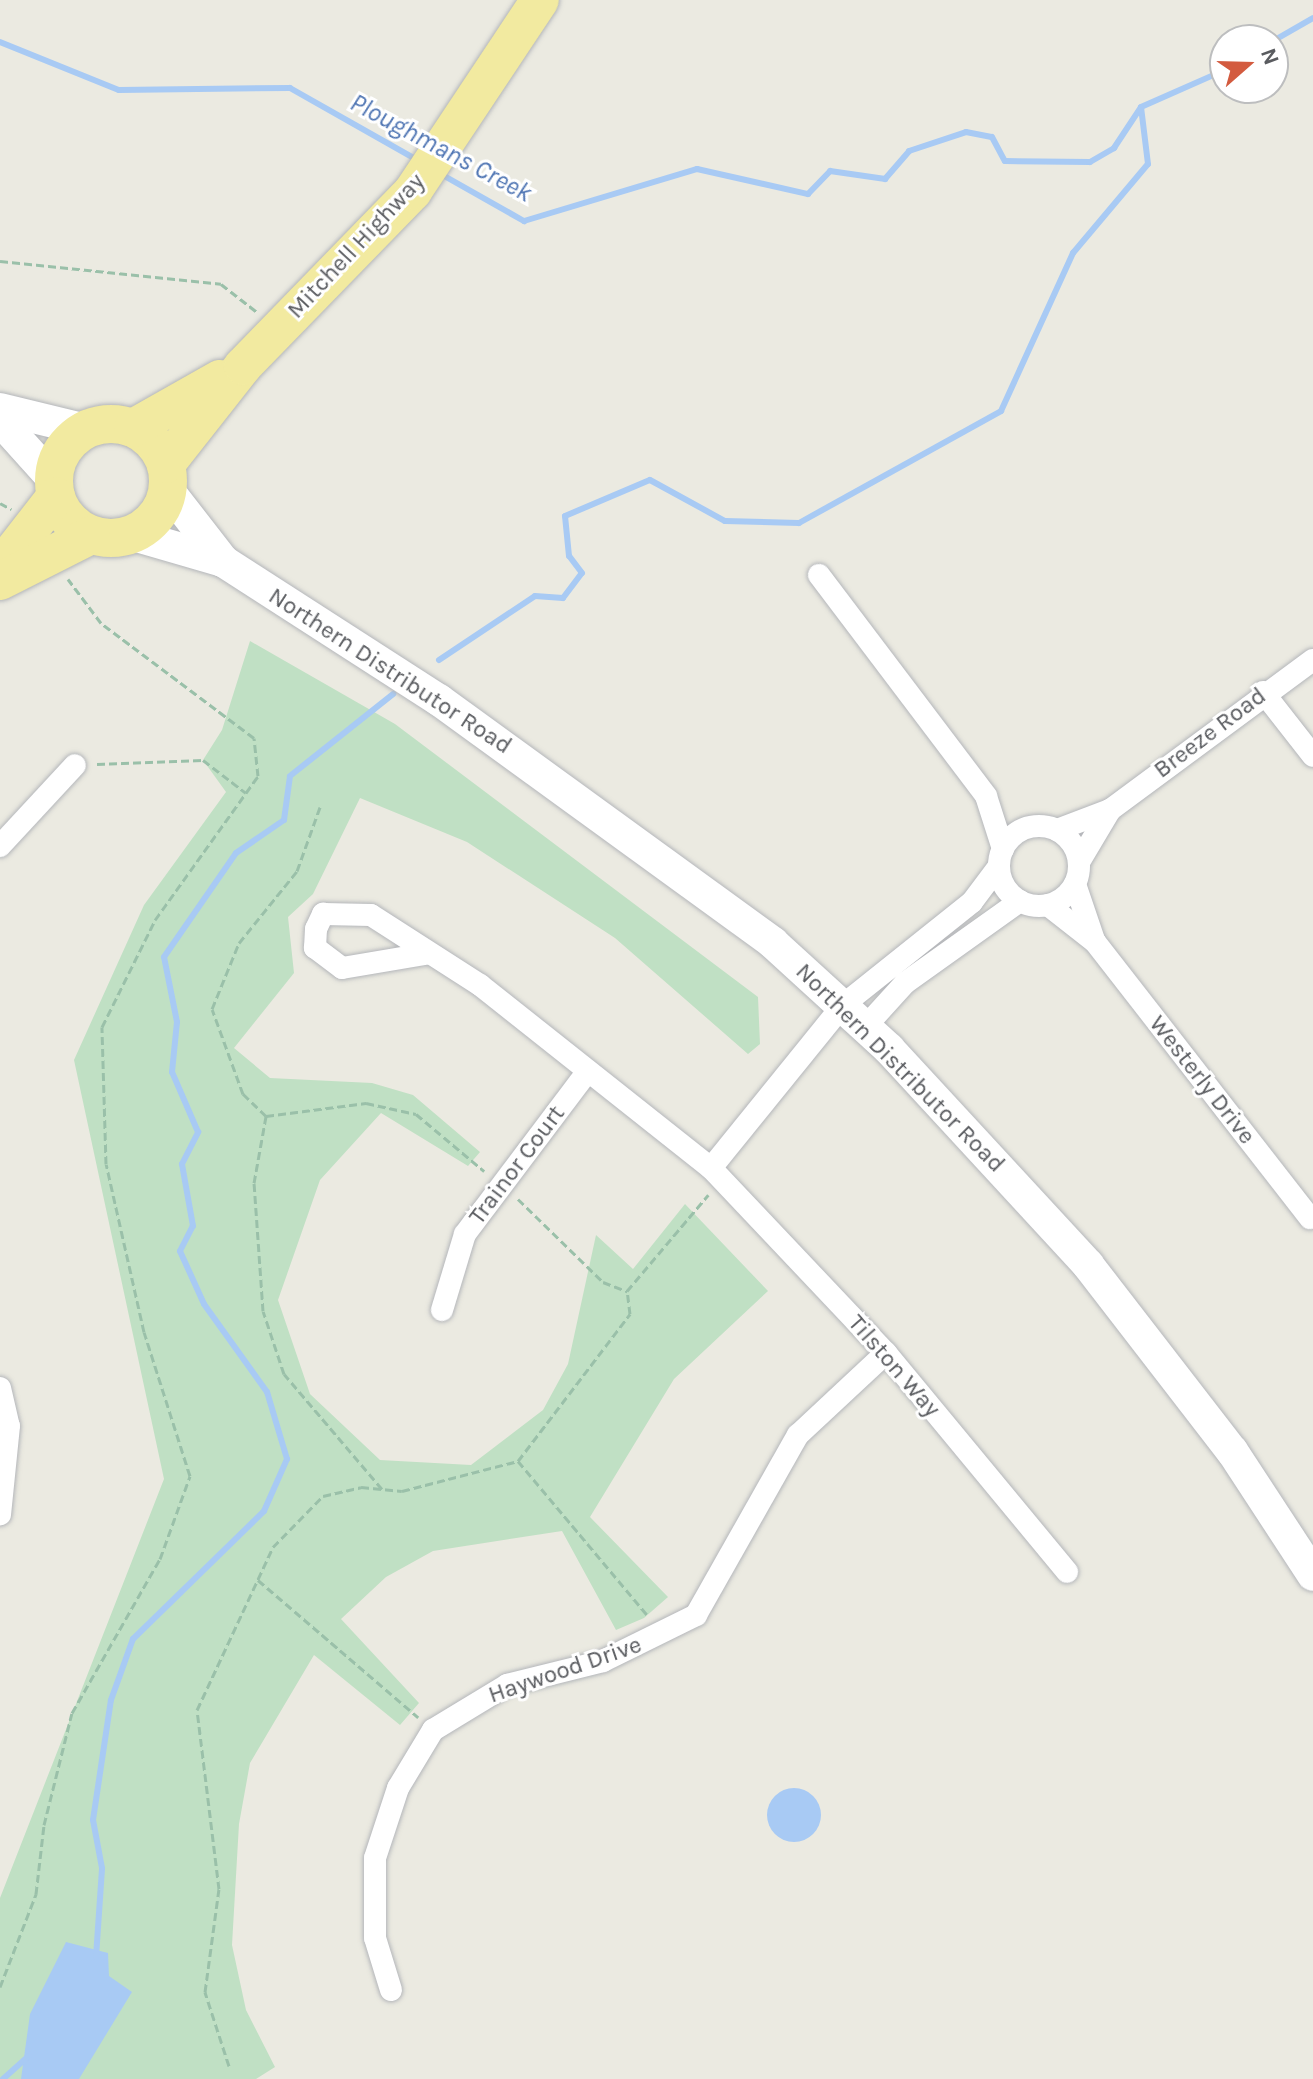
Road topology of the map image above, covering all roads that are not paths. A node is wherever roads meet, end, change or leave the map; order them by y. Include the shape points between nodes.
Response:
1 (540, 0) edge
2 (243, 366) junction
3 (0, 409) edge
4 (0, 420) edge
5 (133, 428) junction
6 (86, 430) junction
7 (167, 477) junction
8 (55, 488) junction
9 (91, 535) junction
10 (133, 535) junction
11 (223, 561) junction
12 (0, 568) edge
13 (819, 575) dead end
14 (0, 581) edge
15 (1313, 660) edge
16 (1263, 692) junction
17 (1313, 756) edge
18 (75, 765) road end
19 (986, 796) junction
20 (1110, 810) junction
21 (1031, 827) junction
22 (1057, 830) junction
23 (0, 846) edge
24 (1001, 858) junction
25 (1079, 862) junction
26 (1075, 884) junction
27 (1020, 901) junction
28 (1048, 905) junction
29 (1095, 942) junction
30 (425, 954) dead end
31 (854, 1016) junction
32 (588, 1071) junction
33 (716, 1173) junction
34 (1310, 1218) dead end
35 (442, 1310) dead end
36 (886, 1353) junction
37 (0, 1388) edge
38 (0, 1515) edge
39 (1067, 1572) dead end
40 (1313, 1575) edge
41 (391, 1990) dead end

1 - 2 highway, Mitchell Highway via 413,191
2 - 5 highway, Mitchell Highway
2 - 7 highway, Mitchell Highway
3 - 6 main road
4 - 8 main road
5 - 6 highway
5 - 7 highway
6 - 8 highway via 67,445
7 - 10 highway via 156,518
7 - 11 main road, Northern Distributor Road
8 - 9 highway via 70,522
8 - 12 highway
9 - 10 highway
9 - 14 highway
10 - 11 main road, Northern Distributor Road
11 - 31 main road, Northern Distributor Road via 439,700 690,876
13 - 19 street
15 - 16 street, Breeze Road
16 - 17 street
16 - 20 street, Breeze Road
18 - 23 street
19 - 21 street
19 - 24 street
20 - 22 street, Breeze Road
20 - 25 street, Breeze Road
21 - 22 street
21 - 24 street
22 - 25 street
24 - 27 street
24 - 31 street via 972,902
25 - 26 street
26 - 28 street
26 - 29 street, Westerly Drive
27 - 28 street
27 - 31 street
28 - 29 street, Westerly Drive
29 - 34 street, Westerly Drive
30 - 32 street, Tilston Way via 480,985
31 - 33 street
31 - 40 main road, Northern Distributor Road via 1088,1265 1224,1440
32 - 33 street, Tilston Way
32 - 35 street, Trainor Court via 465,1234
33 - 36 street, Tilston Way
36 - 39 street, Tilston Way
36 - 41 street, Haywood Drive via 798,1435 696,1615 603,1661 507,1685 433,1730 398,1788 375,1858 375,1938
37 - 38 street via 9,1426

